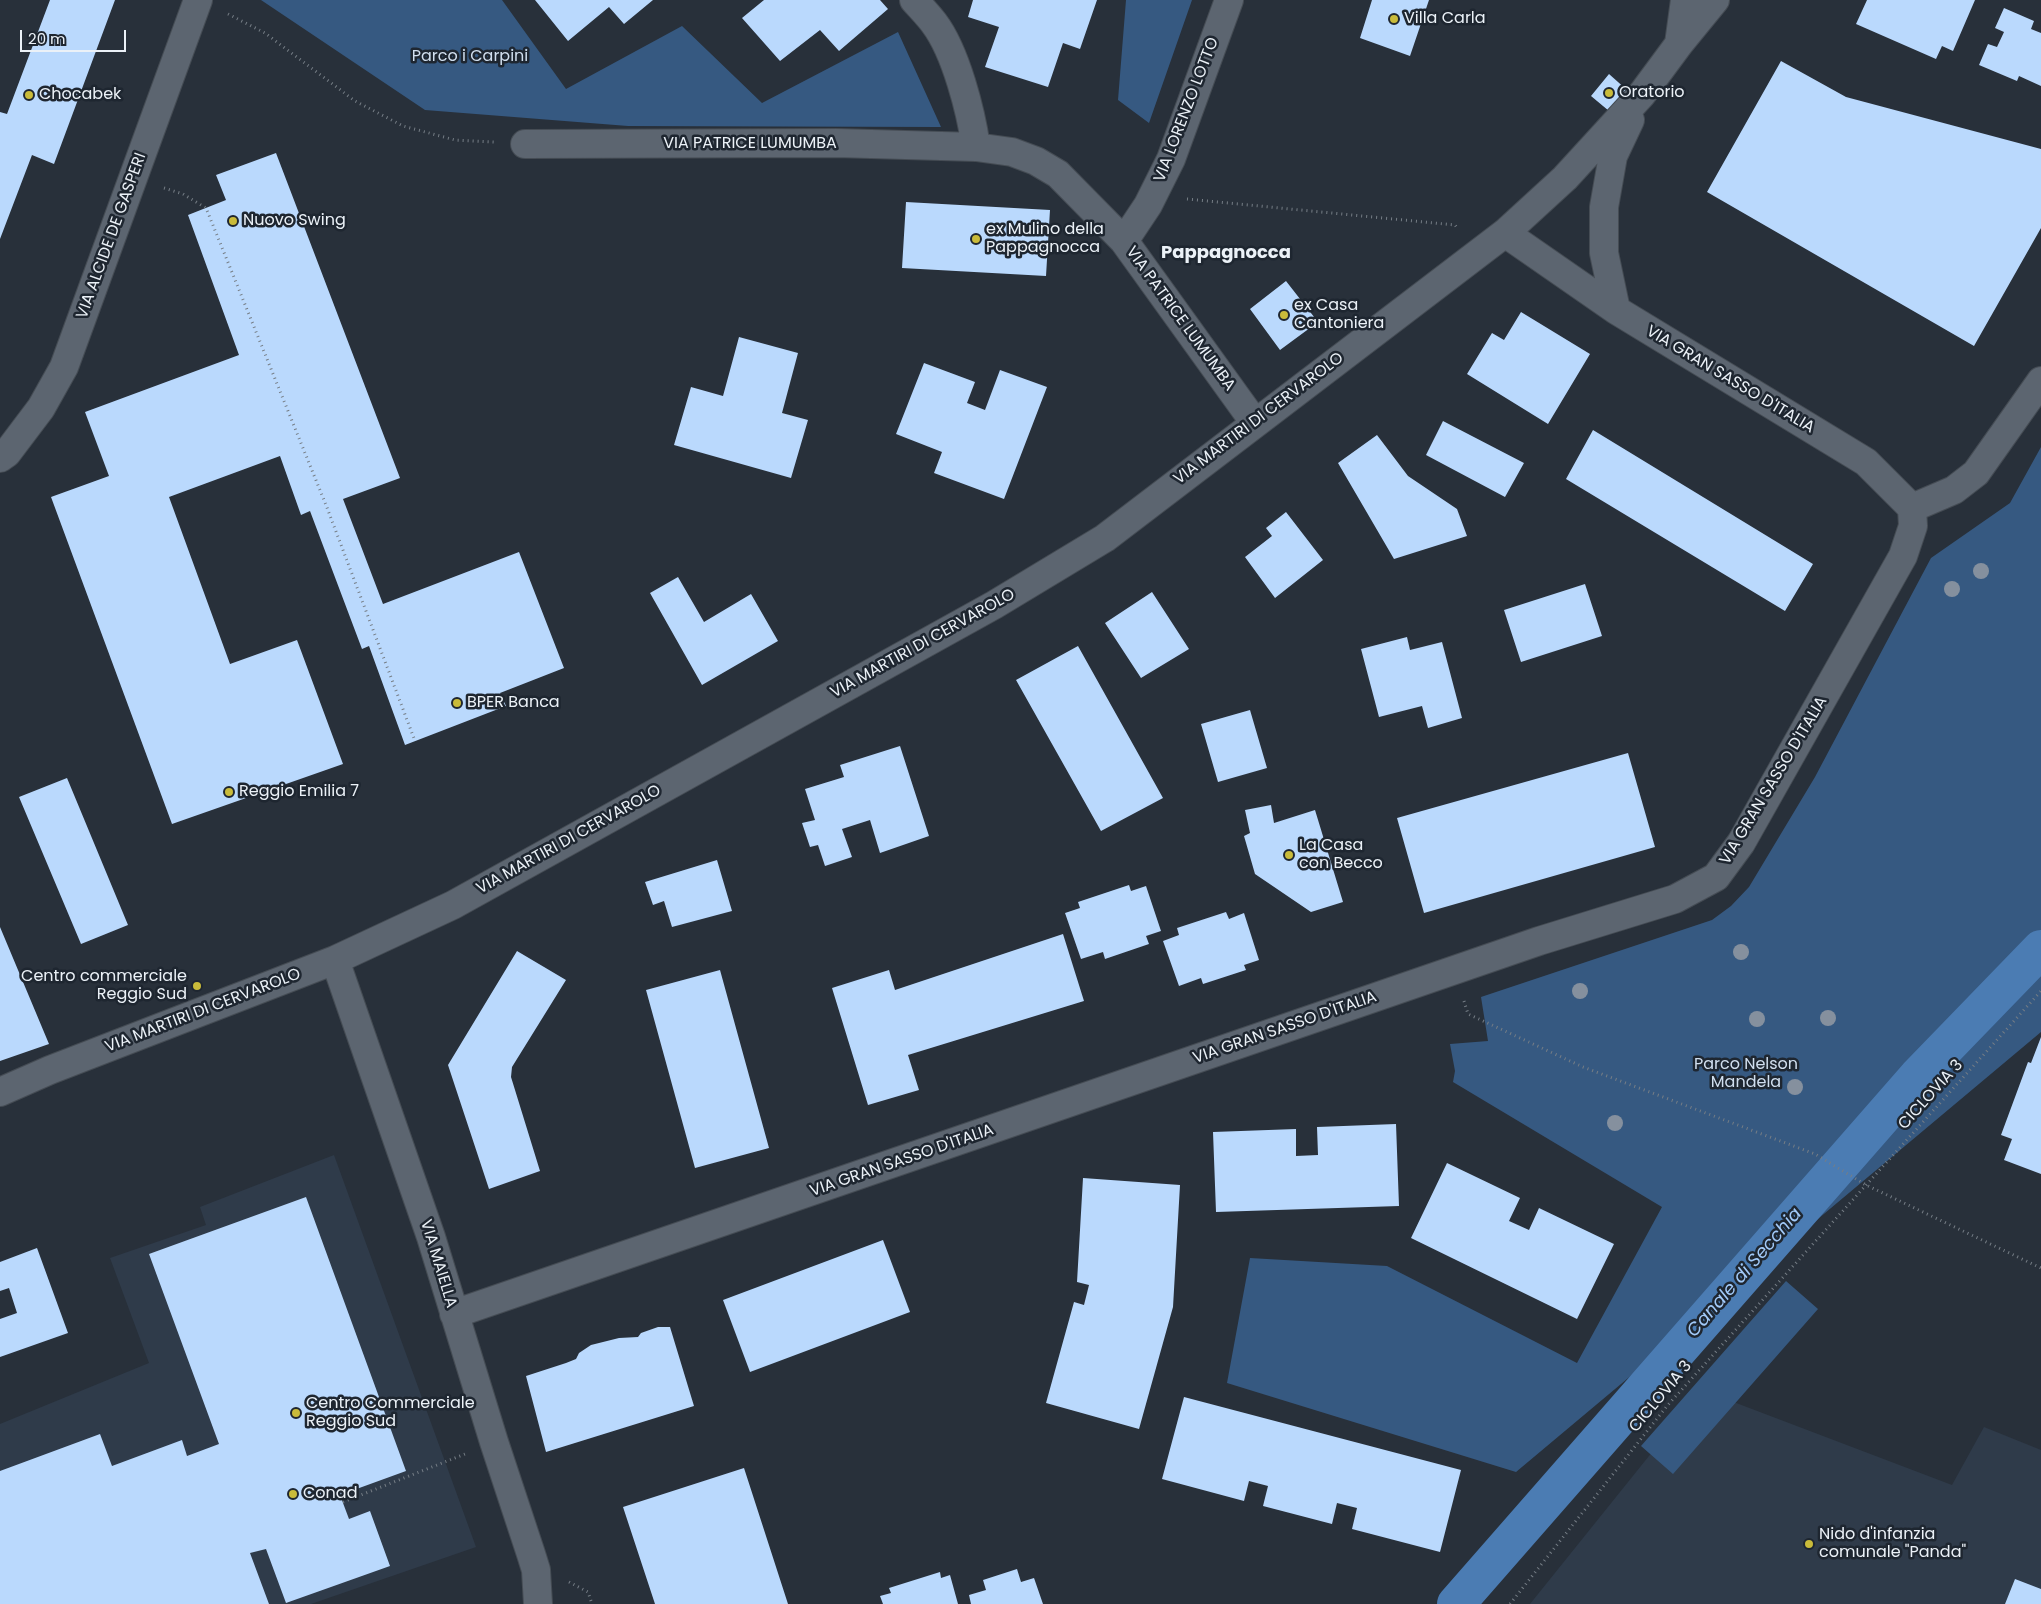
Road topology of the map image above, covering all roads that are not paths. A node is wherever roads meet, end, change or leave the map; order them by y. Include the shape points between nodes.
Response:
1 (198, 0) edge
2 (914, 0) edge
3 (1229, 0) edge
4 (1685, 0) edge
5 (1715, 0) edge
6 (1679, 44) junction
7 (1642, 94) junction
8 (525, 144) road end
9 (976, 148) junction
10 (1505, 233) junction
11 (1124, 241) junction
12 (1616, 310) junction
13 (2041, 381) edge
14 (1254, 423) junction
15 (0, 458) edge
16 (1912, 508) junction
17 (335, 960) junction
18 (0, 1092) edge
19 (454, 1314) junction
20 (536, 1570) junction
21 (538, 1604) edge
22 (557, 1604) edge

1 - 15 street, VIA ALCIDE DE GASPERI via 64,367 42,408
2 - 9 street via 936,25 952,57 972,120
3 - 11 street, VIA LORENZO LOTTO via 1171,159
4 - 6 street
5 - 6 street, VIA MARTIRI DI CERVAROLO
6 - 7 street, VIA MARTIRI DI CERVAROLO
7 - 10 street, VIA MARTIRI DI CERVAROLO via 1565,178
7 - 12 street via 1613,156 1604,207 1604,253
8 - 9 street, VIA PATRICE LUMUMBA via 836,143
9 - 11 street, VIA PATRICE LUMUMBA via 1012,152 1058,174
10 - 12 street, VIA GRAN SASSO D'ITALIA
10 - 14 street, VIA MARTIRI DI CERVAROLO
11 - 14 street, VIA PATRICE LUMUMBA
12 - 16 street, VIA GRAN SASSO D'ITALIA via 1866,462
13 - 16 street via 1976,473 1954,490
14 - 17 street, VIA MARTIRI DI CERVAROLO via 1105,538 994,605 453,905
16 - 19 street, VIA GRAN SASSO D'ITALIA via 1913,526 1903,556 1741,843 1716,876 1675,899 1538,941
17 - 18 street, VIA MARTIRI DI CERVAROLO
17 - 19 street, VIA MAIELLA via 431,1237
19 - 20 street, VIA MAIELLA
20 - 21 street, VIA MAIELLA
20 - 22 street, VIA MAIELLA

